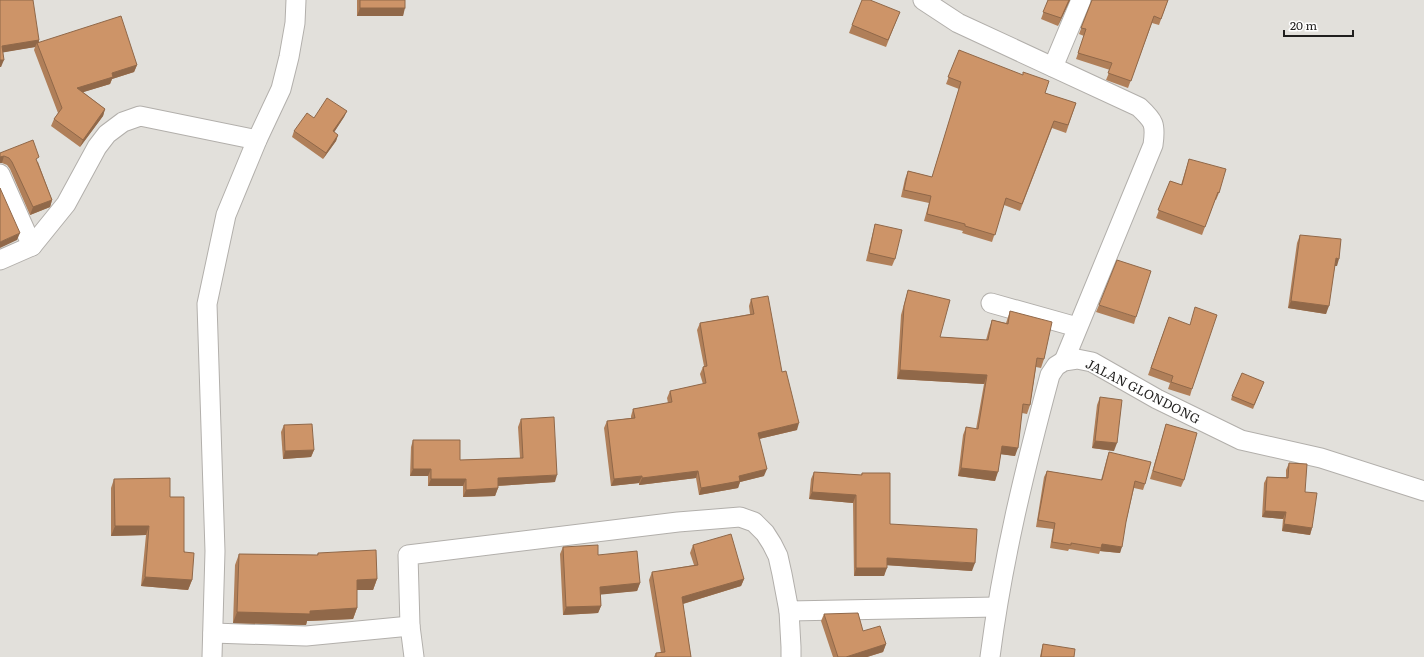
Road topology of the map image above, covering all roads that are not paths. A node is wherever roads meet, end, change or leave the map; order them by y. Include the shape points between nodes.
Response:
1 (296, 0) edge
2 (923, 0) edge
3 (1081, 0) edge
4 (1053, 67) junction
5 (257, 140) junction
6 (0, 174) edge
7 (32, 246) junction
8 (0, 260) edge
9 (991, 303) dead end
10 (1078, 327) junction
11 (1064, 361) junction
12 (1424, 491) edge
13 (996, 607) junction
14 (789, 611) junction
15 (410, 626) junction
16 (213, 633) junction
17 (212, 657) edge
18 (414, 657) edge
19 (791, 657) edge
20 (990, 657) edge

1 - 5 street via 290,57 281,89
2 - 4 street via 958,23
3 - 4 street
4 - 10 street via 1139,107 1151,118 1155,130 1153,145
5 - 7 street via 140,116 123,122 107,134 97,147 66,204
5 - 16 street via 226,215 207,304 215,551
6 - 7 street
7 - 8 street
9 - 10 street
10 - 11 street
11 - 12 street, JALAN GLONDONG via 1077,359 1092,362 1157,399 1241,440 1320,458
11 - 13 street via 1056,366 1050,375 1027,462
13 - 14 street
13 - 20 street
14 - 15 street via 778,556 772,544 754,522 740,517 678,522 408,555
14 - 19 street
15 - 16 street via 306,636
15 - 18 street
16 - 17 street

